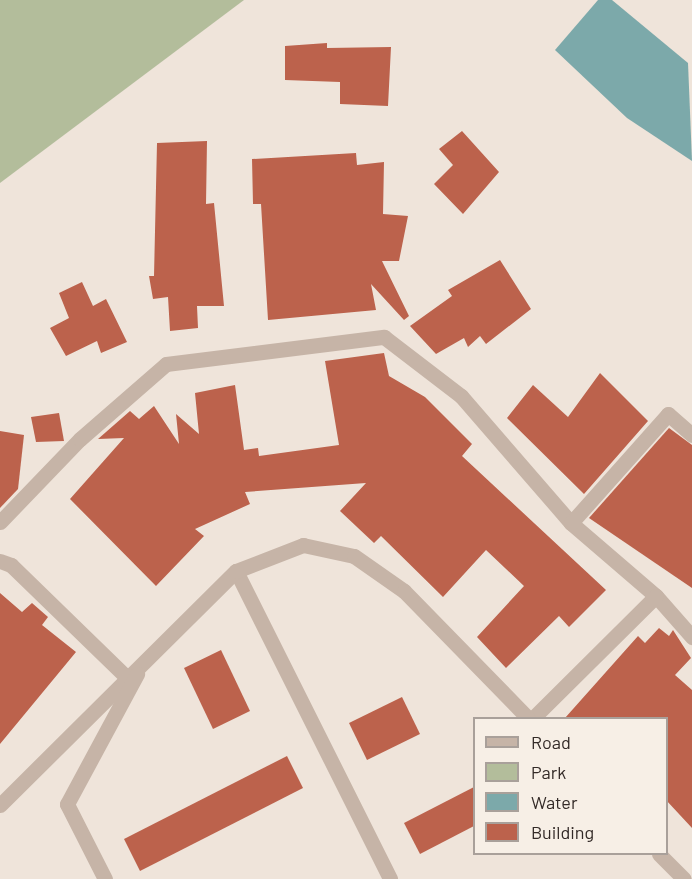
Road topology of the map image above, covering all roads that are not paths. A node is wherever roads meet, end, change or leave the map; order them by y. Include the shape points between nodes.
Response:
1 (692, 435) edge
2 (0, 522) edge
3 (571, 523) junction
4 (0, 561) edge
5 (236, 572) junction
6 (656, 596) junction
7 (692, 637) edge
8 (145, 658) junction
9 (126, 677) junction
10 (527, 717) edge
11 (534, 717) edge
12 (0, 805) edge
13 (660, 855) edge
14 (105, 879) edge
15 (390, 879) edge
16 (684, 879) edge

1 - 3 street via 668,414
2 - 3 street via 80,439 166,364 384,337 461,396
3 - 6 street
4 - 9 street via 11,565
5 - 8 street
5 - 10 street via 303,545 354,556 404,591
5 - 15 street
6 - 7 street
6 - 11 street
8 - 9 street
8 - 14 street via 67,804
9 - 12 street
13 - 16 street

